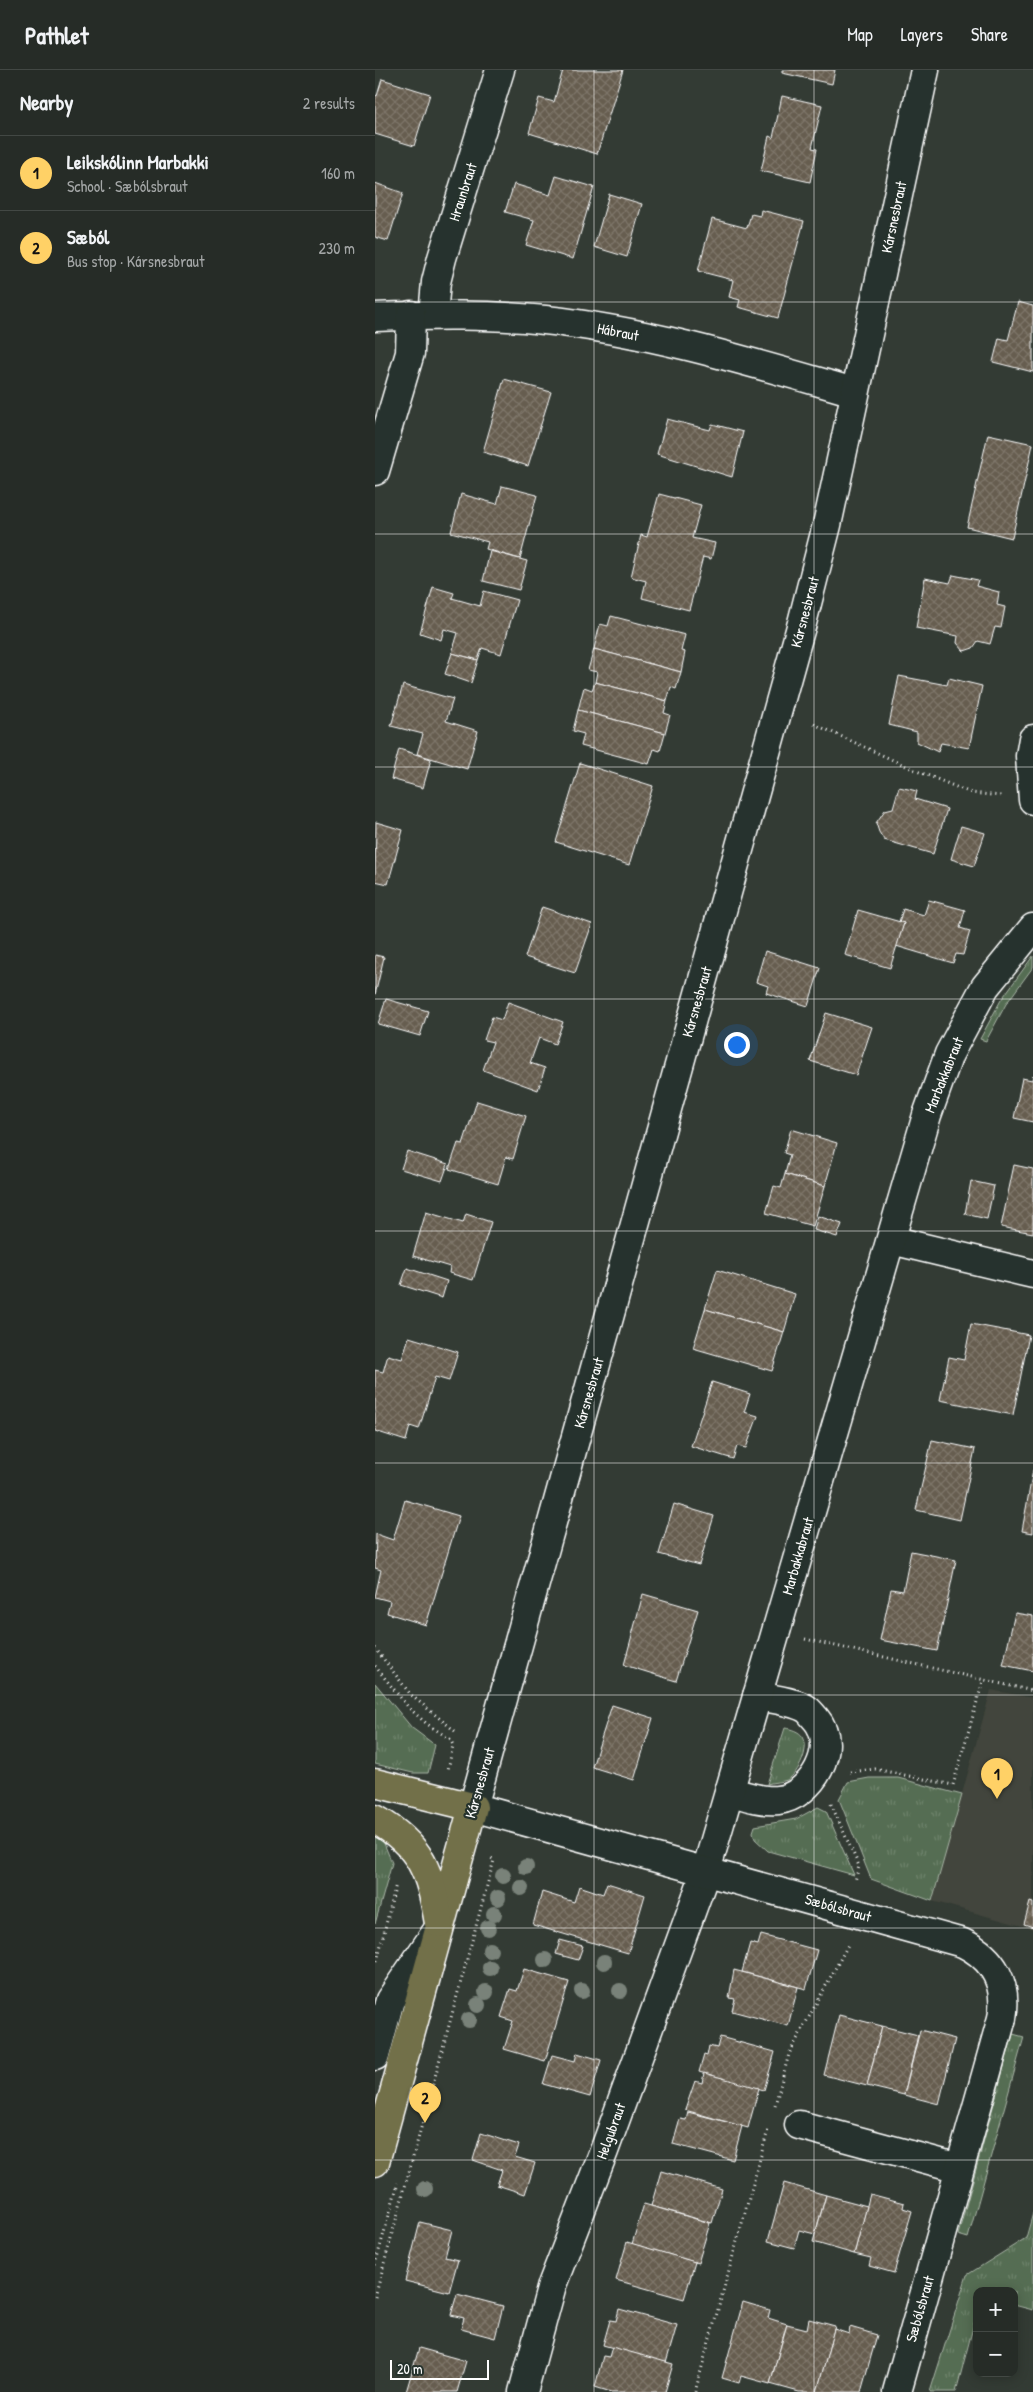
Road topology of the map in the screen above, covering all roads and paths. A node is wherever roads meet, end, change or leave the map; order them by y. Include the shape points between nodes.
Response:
1 (500, 70) edge
2 (925, 70) edge
3 (422, 315) junction
4 (375, 317) edge
5 (854, 392) junction
6 (375, 471) edge
7 (814, 724) dead end
8 (1033, 739) edge
9 (1033, 800) edge
10 (1033, 928) edge
11 (891, 1240) junction
12 (1033, 1274) edge
13 (804, 1639) dead end
14 (375, 1648) edge
15 (375, 1666) edge
16 (983, 1681) junction
17 (1033, 1690) edge
18 (757, 1696) junction
19 (455, 1732) dead end
20 (447, 1772) dead end
21 (821, 1781) junction
22 (375, 1783) edge
23 (729, 1791) junction
24 (473, 1807) junction
25 (375, 1819) edge
26 (494, 1860) dead end
27 (705, 1871) junction
28 (397, 1880) dead end
29 (853, 1885) dead end
30 (440, 1928) junction
31 (850, 1940) dead end
32 (375, 1970) edge
33 (375, 2056) edge
34 (773, 2108) dead end
35 (799, 2125) dead end
36 (768, 2127) dead end
37 (375, 2162) edge
38 (959, 2168) junction
39 (375, 2297) edge
40 (523, 2392) edge
41 (695, 2392) edge
42 (897, 2392) edge

1 - 3 street, Hraunbraut via 436,282
2 - 5 street, Kársnesbraut
3 - 4 street, Hábraut
3 - 5 street, Hábraut via 498,316 598,328 678,344
3 - 6 street, Hraunbraut
5 - 24 street, Kársnesbraut via 827,525 802,623
7 - 9 path via 971,793
8 - 9 street
10 - 11 street, Marbakkabraut via 985,987 949,1054 927,1116
11 - 12 street
11 - 18 street, Marbakkabraut
13 - 16 path
14 - 19 path via 411,1695
15 - 20 path via 409,1708 450,1739 453,1745
16 - 17 path
16 - 21 path via 953,1785 875,1769
18 - 21 street via 806,1708 822,1726 827,1749
18 - 23 street, Marbakkabraut
21 - 23 street via 778,1800
21 - 29 path via 859,1866
22 - 24 main road
23 - 27 street, Marbakkabraut
24 - 27 street, Sæbólsbraut
24 - 30 main road, Kársnesbraut
25 - 30 main road via 410,1845 421,1859 431,1881
26 - 39 path
27 - 38 street, Sæbólsbraut via 963,1943 986,1958 1000,1979 1004,2005
27 - 40 street, Helgubraut via 551,2285
28 - 32 path
30 - 33 street, Kársnesbraut via 390,2000
30 - 37 main road, Kársnesbraut
31 - 34 path via 789,2054
35 - 38 street
36 - 41 path
38 - 42 street, Sæbólsbraut

